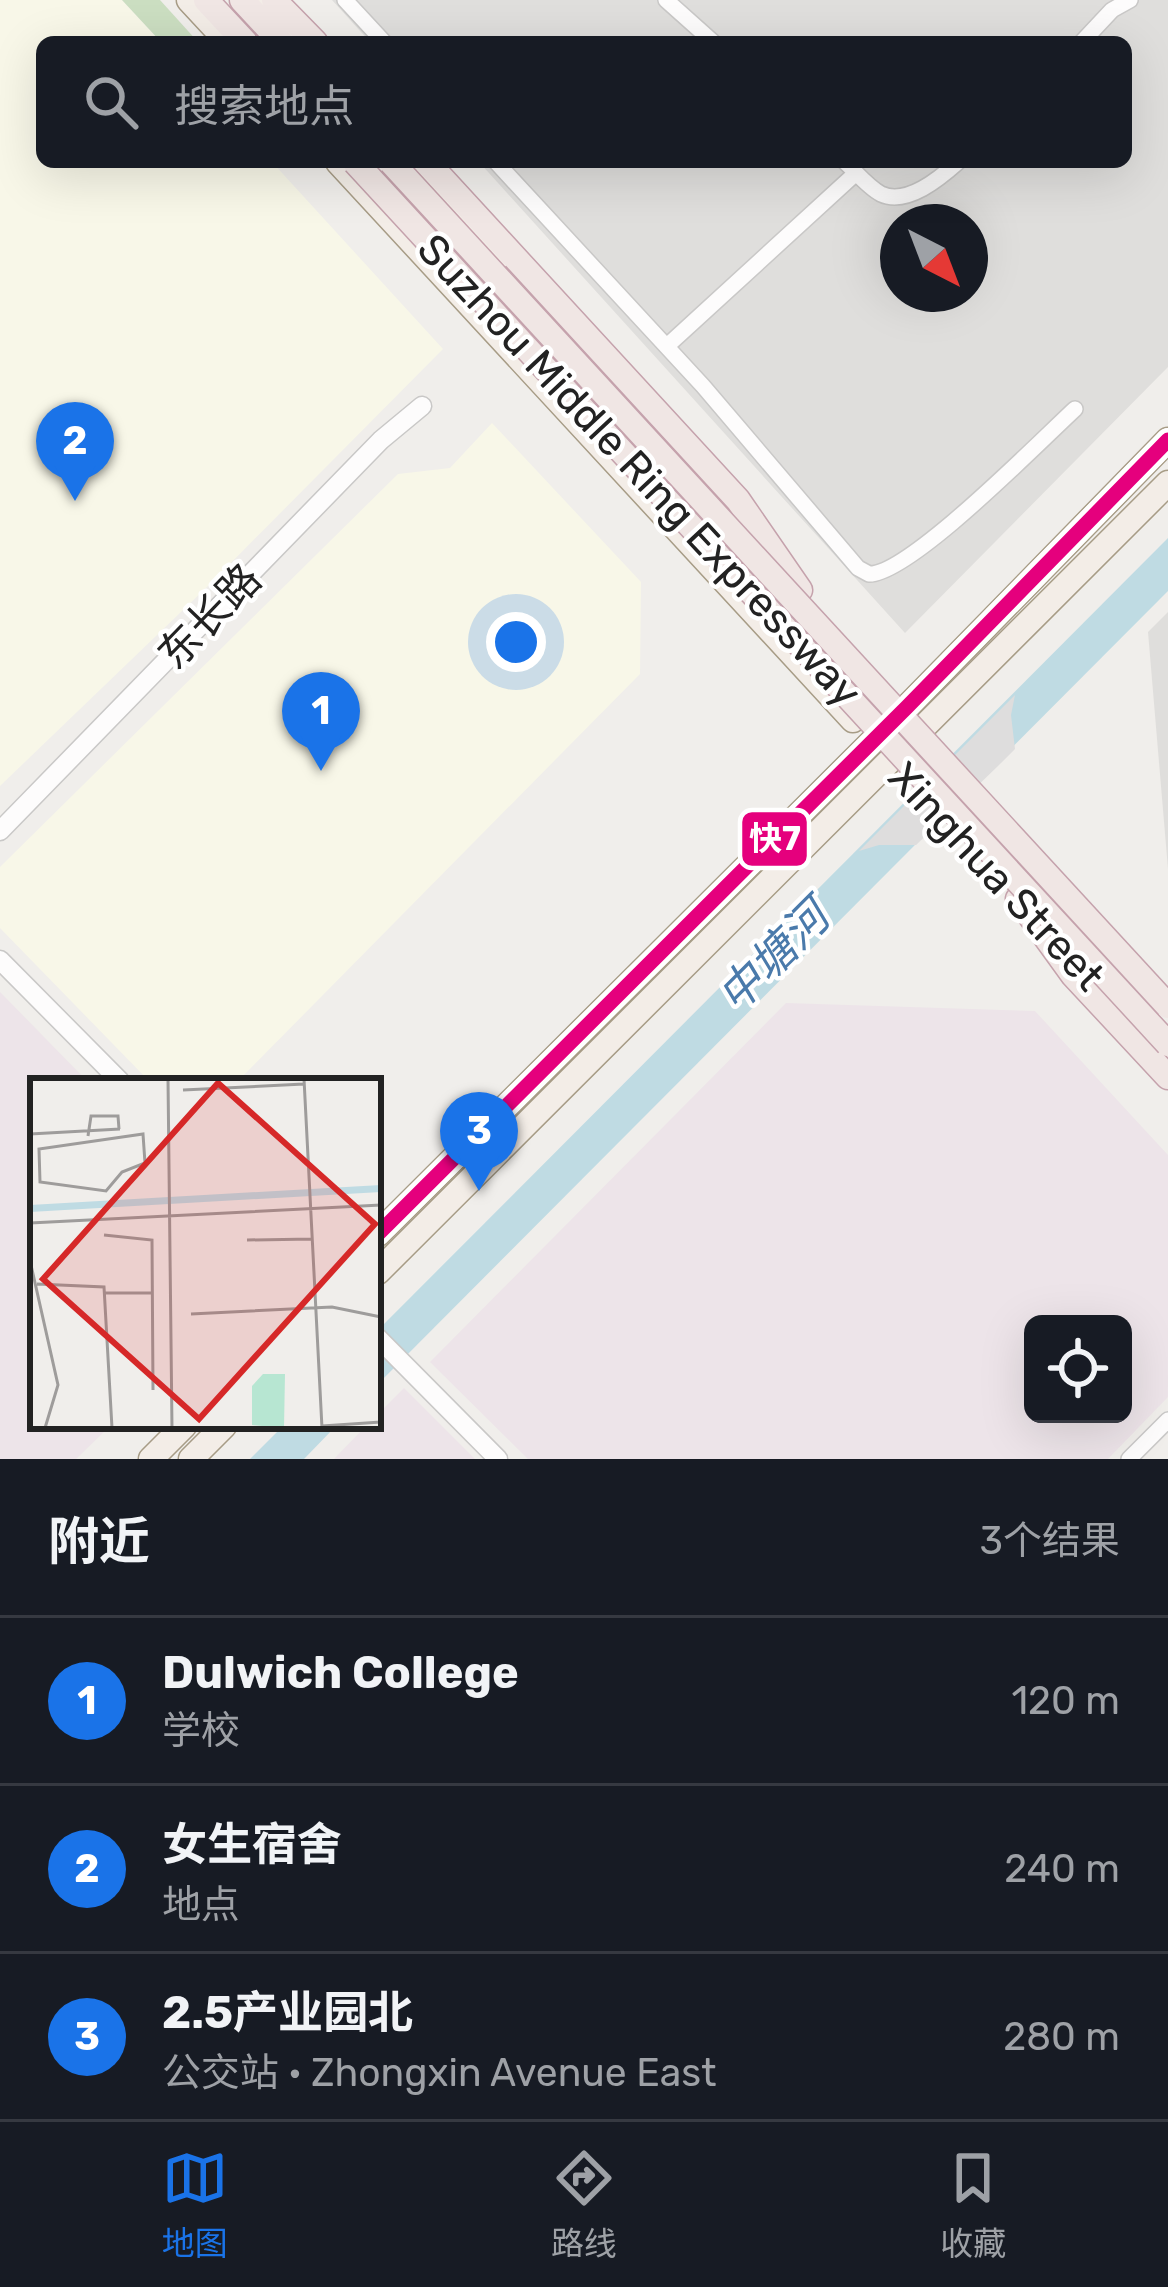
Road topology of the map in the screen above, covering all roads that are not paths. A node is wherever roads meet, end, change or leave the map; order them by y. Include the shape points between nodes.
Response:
1 (189, 0) edge
2 (206, 0) edge
3 (242, 0) edge
4 (259, 0) edge
5 (274, 0) edge
6 (345, 0) edge
7 (666, 0) edge
8 (1130, 0) edge
9 (1113, 5) edge
10 (222, 36) edge
11 (239, 36) edge
12 (275, 36) edge
13 (292, 36) edge
14 (309, 36) edge
15 (378, 36) edge
16 (706, 36) edge
17 (1087, 36) edge
18 (344, 168) edge
19 (361, 168) edge
20 (397, 168) edge
21 (413, 168) edge
22 (433, 168) edge
23 (502, 168) edge
24 (850, 168) edge
25 (852, 168) edge
26 (950, 168) edge
27 (667, 346) junction
28 (422, 406) dead end
29 (1075, 409) dead end
30 (1168, 440) edge
31 (1168, 482) edge
32 (800, 590) junction
33 (907, 707) junction
34 (926, 727) junction
35 (873, 741) junction
36 (892, 762) junction
37 (0, 831) edge
38 (1018, 899) junction
39 (0, 960) edge
40 (1168, 989) edge
41 (1168, 1006) edge
42 (1168, 1043) edge
43 (1168, 1061) edge
44 (1168, 1077) edge
45 (117, 1078) edge
46 (381, 1231) edge
47 (381, 1269) edge
48 (381, 1341) edge
49 (1168, 1420) edge
50 (181, 1429) edge
51 (221, 1429) edge
52 (151, 1459) edge
53 (190, 1459) edge
54 (498, 1459) edge
55 (1130, 1459) edge

1 - 10 main road
2 - 11 highway
3 - 12 highway
4 - 13 main road
5 - 14 highway
6 - 15 street
7 - 16 street
8 - 9 street
9 - 17 street
18 - 35 main road, Xinghua Street
19 - 42 highway, Suzhou Middle Ring Expressway, bridge
20 - 41 highway, Suzhou Middle Ring Expressway, bridge
21 - 32 main road, Xinghua Street
22 - 32 highway via 738,500
23 - 27 street
24 - 27 street
25 - 26 street via 895,197
27 - 29 street via 869,574 893,569
28 - 37 street, 东长路
30 - 33 main road
31 - 34 main road
32 - 33 main road, Xinghua Street
33 - 34 main road, Xinghua Street
33 - 35 main road
34 - 36 main road
34 - 40 main road, Xinghua Street
35 - 36 main road, Xinghua Street
35 - 46 main road
36 - 38 main road, Xinghua Street
36 - 47 main road
38 - 43 main road, Xinghua Street
38 - 44 highway via 1073,975
39 - 45 street
48 - 54 street
49 - 55 street
50 - 52 main road
51 - 53 main road

